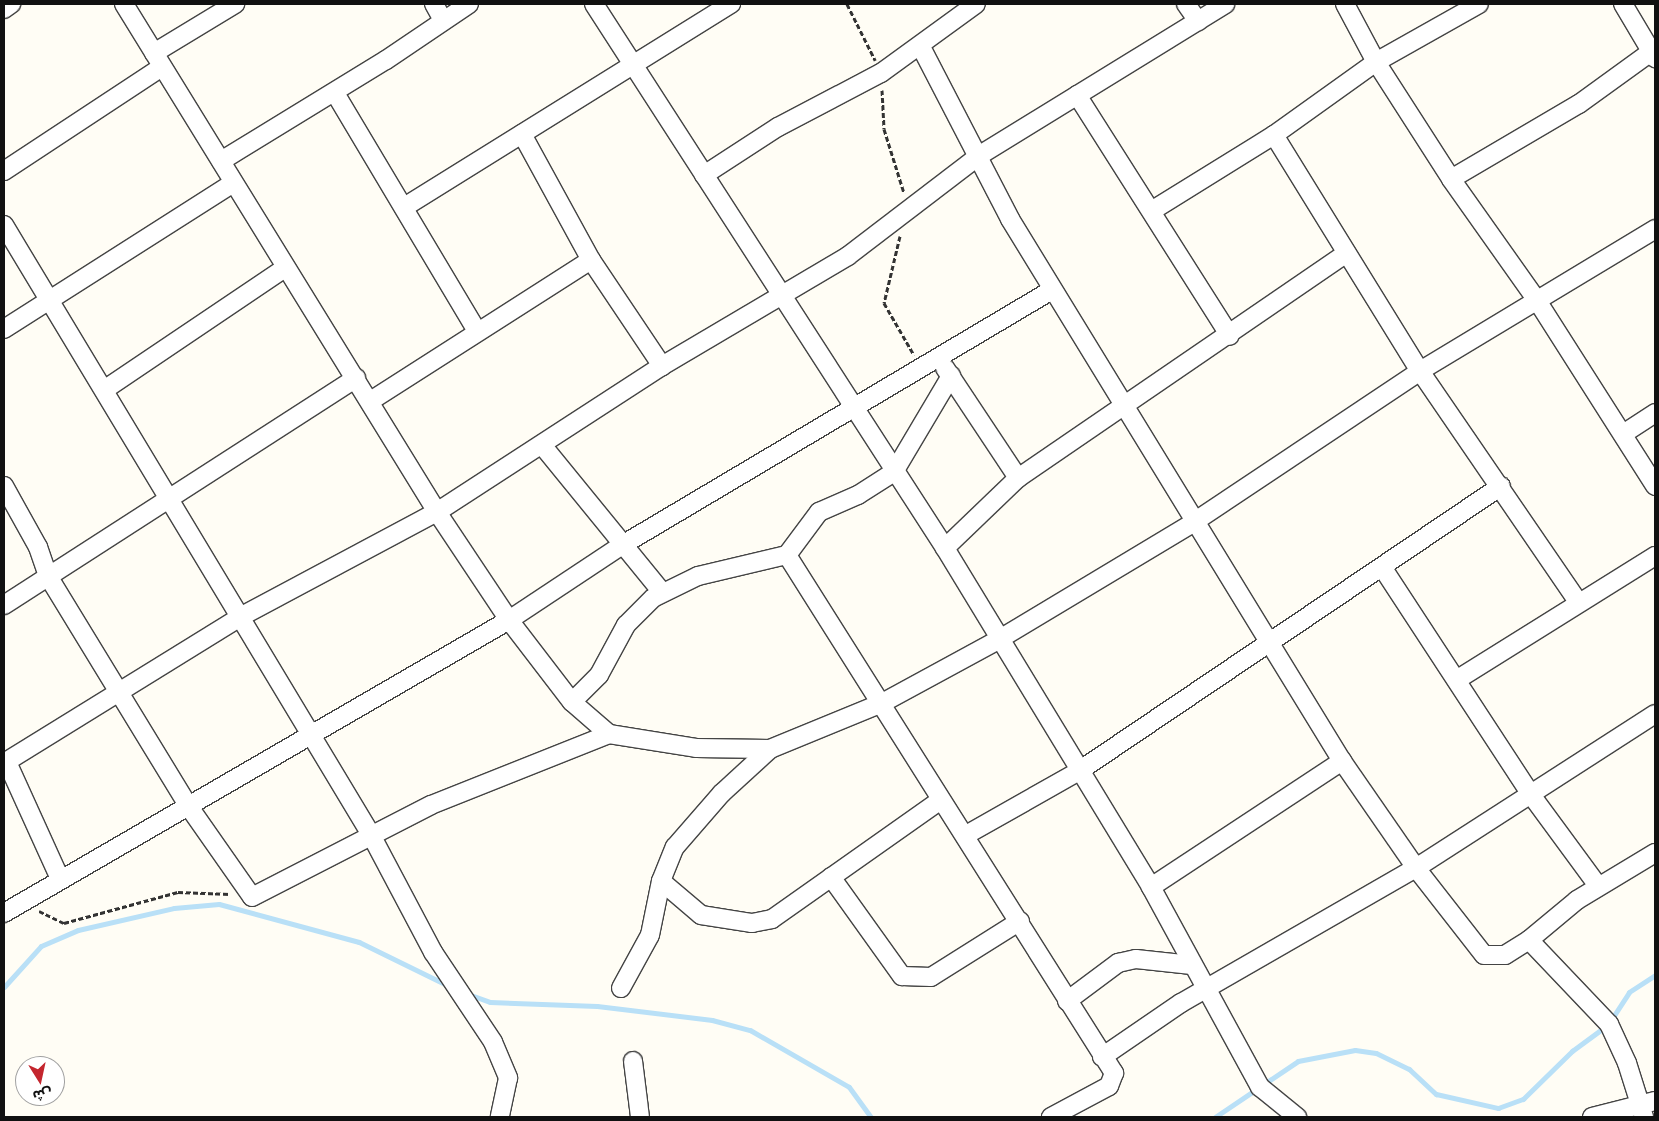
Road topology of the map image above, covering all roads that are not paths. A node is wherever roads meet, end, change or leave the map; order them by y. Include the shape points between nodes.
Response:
1 (11, 4) edge
2 (124, 4) edge
3 (235, 4) edge
4 (434, 4) edge
5 (470, 4) edge
6 (594, 4) edge
7 (731, 4) edge
8 (976, 4) edge
9 (1186, 4) edge
10 (1225, 4) edge
11 (1345, 4) edge
12 (1479, 4) edge
13 (1623, 4) edge
14 (4, 9) edge
15 (444, 20) junction
16 (1198, 21) junction
17 (921, 47) junction
18 (1654, 53) edge
19 (158, 60) junction
20 (1376, 62) junction
21 (631, 67) junction
22 (335, 93) junction
23 (1077, 95) junction
24 (522, 134) junction
25 (1274, 135) junction
26 (980, 155) junction
27 (221, 161) junction
28 (4, 171) edge
29 (704, 175) junction
30 (1452, 179) junction
31 (233, 183) junction
32 (406, 206) junction
33 (1153, 210) junction
34 (4, 225) edge
35 (1655, 229) edge
36 (1346, 253) junction
37 (591, 260) junction
38 (285, 268) junction
39 (1052, 290) junction
40 (783, 294) junction
41 (48, 300) junction
42 (1538, 302) junction
43 (4, 329) edge
44 (476, 331) junction
45 (1230, 336) junction
46 (937, 358) junction
47 (662, 366) junction
48 (1420, 371) junction
49 (951, 376) junction
50 (356, 378) junction
51 (104, 390) junction
52 (372, 400) junction
53 (852, 408) junction
54 (1125, 408) junction
55 (1655, 413) edge
56 (1623, 434) junction
57 (542, 445) junction
58 (894, 472) junction
59 (1018, 478) junction
60 (4, 486) edge
61 (1501, 486) junction
62 (1655, 486) edge
63 (168, 499) junction
64 (437, 512) junction
65 (1194, 522) junction
66 (624, 544) junction
67 (945, 548) junction
68 (787, 555) junction
69 (1655, 556) edge
70 (1382, 567) junction
71 (48, 576) junction
72 (662, 592) junction
73 (1579, 603) junction
74 (4, 605) edge
75 (240, 617) junction
76 (509, 620) junction
77 (998, 640) junction
78 (1268, 646) junction
79 (1458, 679) junction
80 (119, 689) junction
81 (572, 702) junction
82 (882, 703) junction
83 (1655, 714) edge
84 (609, 734) junction
85 (311, 735) junction
86 (770, 749) junction
87 (1342, 761) junction
88 (5, 762) edge
89 (1080, 771) junction
90 (1529, 792) junction
91 (939, 801) junction
92 (187, 804) junction
93 (370, 833) junction
94 (966, 835) junction
95 (1655, 853) edge
96 (1416, 868) junction
97 (831, 877) junction
98 (60, 879) junction
99 (661, 881) junction
100 (1598, 886) junction
101 (1151, 887) junction
102 (4, 913) edge
103 (1020, 921) junction
104 (1529, 940) junction
105 (1192, 965) junction
106 (620, 988) dead end
107 (1209, 989) junction
108 (1067, 1001) junction
109 (1102, 1057) junction
110 (633, 1061) dead end
111 (1646, 1107) edge
112 (500, 1117) edge
113 (640, 1117) edge
114 (1050, 1117) edge
115 (1297, 1117) edge
116 (1592, 1117) edge

1 - 14 street
2 - 19 street
3 - 19 street
4 - 15 street
5 - 15 street
6 - 21 street
7 - 21 street
8 - 17 street
9 - 16 street
10 - 16 street
11 - 20 street
12 - 20 street
13 - 18 street
15 - 22 street
16 - 23 street
17 - 26 street
17 - 29 street via 881,73 778,127
18 - 30 street via 1579,104
19 - 27 street
19 - 28 street
20 - 25 street
20 - 30 street
21 - 24 street
21 - 29 street
22 - 27 street
22 - 32 street
23 - 26 street
23 - 33 street
24 - 32 street
24 - 37 street
25 - 33 street
25 - 36 street
26 - 39 street via 1010,219
26 - 40 street via 848,256
27 - 31 street
29 - 40 street
30 - 42 street
31 - 38 street
31 - 41 street
32 - 44 street
33 - 45 street
34 - 41 street
35 - 42 street
36 - 45 street
36 - 48 street
37 - 44 street
37 - 47 street
38 - 50 street
38 - 51 street
39 - 46 street
39 - 54 street
40 - 47 street
40 - 53 street
41 - 43 street
41 - 51 street
42 - 48 street
42 - 56 street
44 - 52 street
45 - 54 street
46 - 49 street
46 - 53 street
47 - 57 street
48 - 61 street
48 - 65 street
49 - 58 street
49 - 59 street
50 - 52 street
50 - 63 street
51 - 63 street
52 - 64 street
53 - 58 street
53 - 66 street
54 - 59 street
54 - 65 street
55 - 56 street
56 - 62 street
57 - 64 street
57 - 66 street
58 - 67 street
58 - 68 street via 858,495 818,512
59 - 67 street
60 - 71 street via 38,547
61 - 70 street
61 - 73 street
63 - 71 street
63 - 75 street
64 - 75 street
64 - 76 street
65 - 77 street
65 - 78 street
66 - 72 street
66 - 76 street
67 - 77 street
68 - 72 street via 698,576
68 - 82 street
69 - 73 street
70 - 78 street
70 - 79 street
71 - 74 street
71 - 80 street
72 - 81 street via 626,625 608,662
73 - 79 street
75 - 80 street
75 - 85 street
76 - 81 street
76 - 85 street
77 - 82 street
77 - 89 street
78 - 87 street
78 - 89 street
79 - 90 street
80 - 88 street
80 - 92 street
81 - 84 street
82 - 86 street
82 - 91 street
83 - 90 street
84 - 86 street via 696,748
84 - 93 street
85 - 92 street
85 - 93 street
86 - 99 street via 691,825 675,847
87 - 96 street
87 - 101 street
88 - 98 street
89 - 94 street
89 - 101 street
90 - 96 street
90 - 100 street
91 - 94 street
91 - 97 street
92 - 93 street via 252,897
92 - 98 street
93 - 112 street via 433,952 504,1062 508,1078
94 - 103 street
95 - 100 street
96 - 104 street via 1484,955 1505,955
96 - 107 street
97 - 99 street via 772,919 752,923 702,915
97 - 103 street via 902,976 931,977
98 - 102 street
99 - 106 street via 650,935
100 - 104 street
101 - 105 street
103 - 108 street
104 - 111 street via 1609,1024
105 - 107 street
105 - 108 street via 1136,959 1118,963
107 - 109 street
107 - 115 street via 1260,1087
108 - 109 street
109 - 114 street via 1114,1073 1109,1086
110 - 113 street
111 - 116 street

